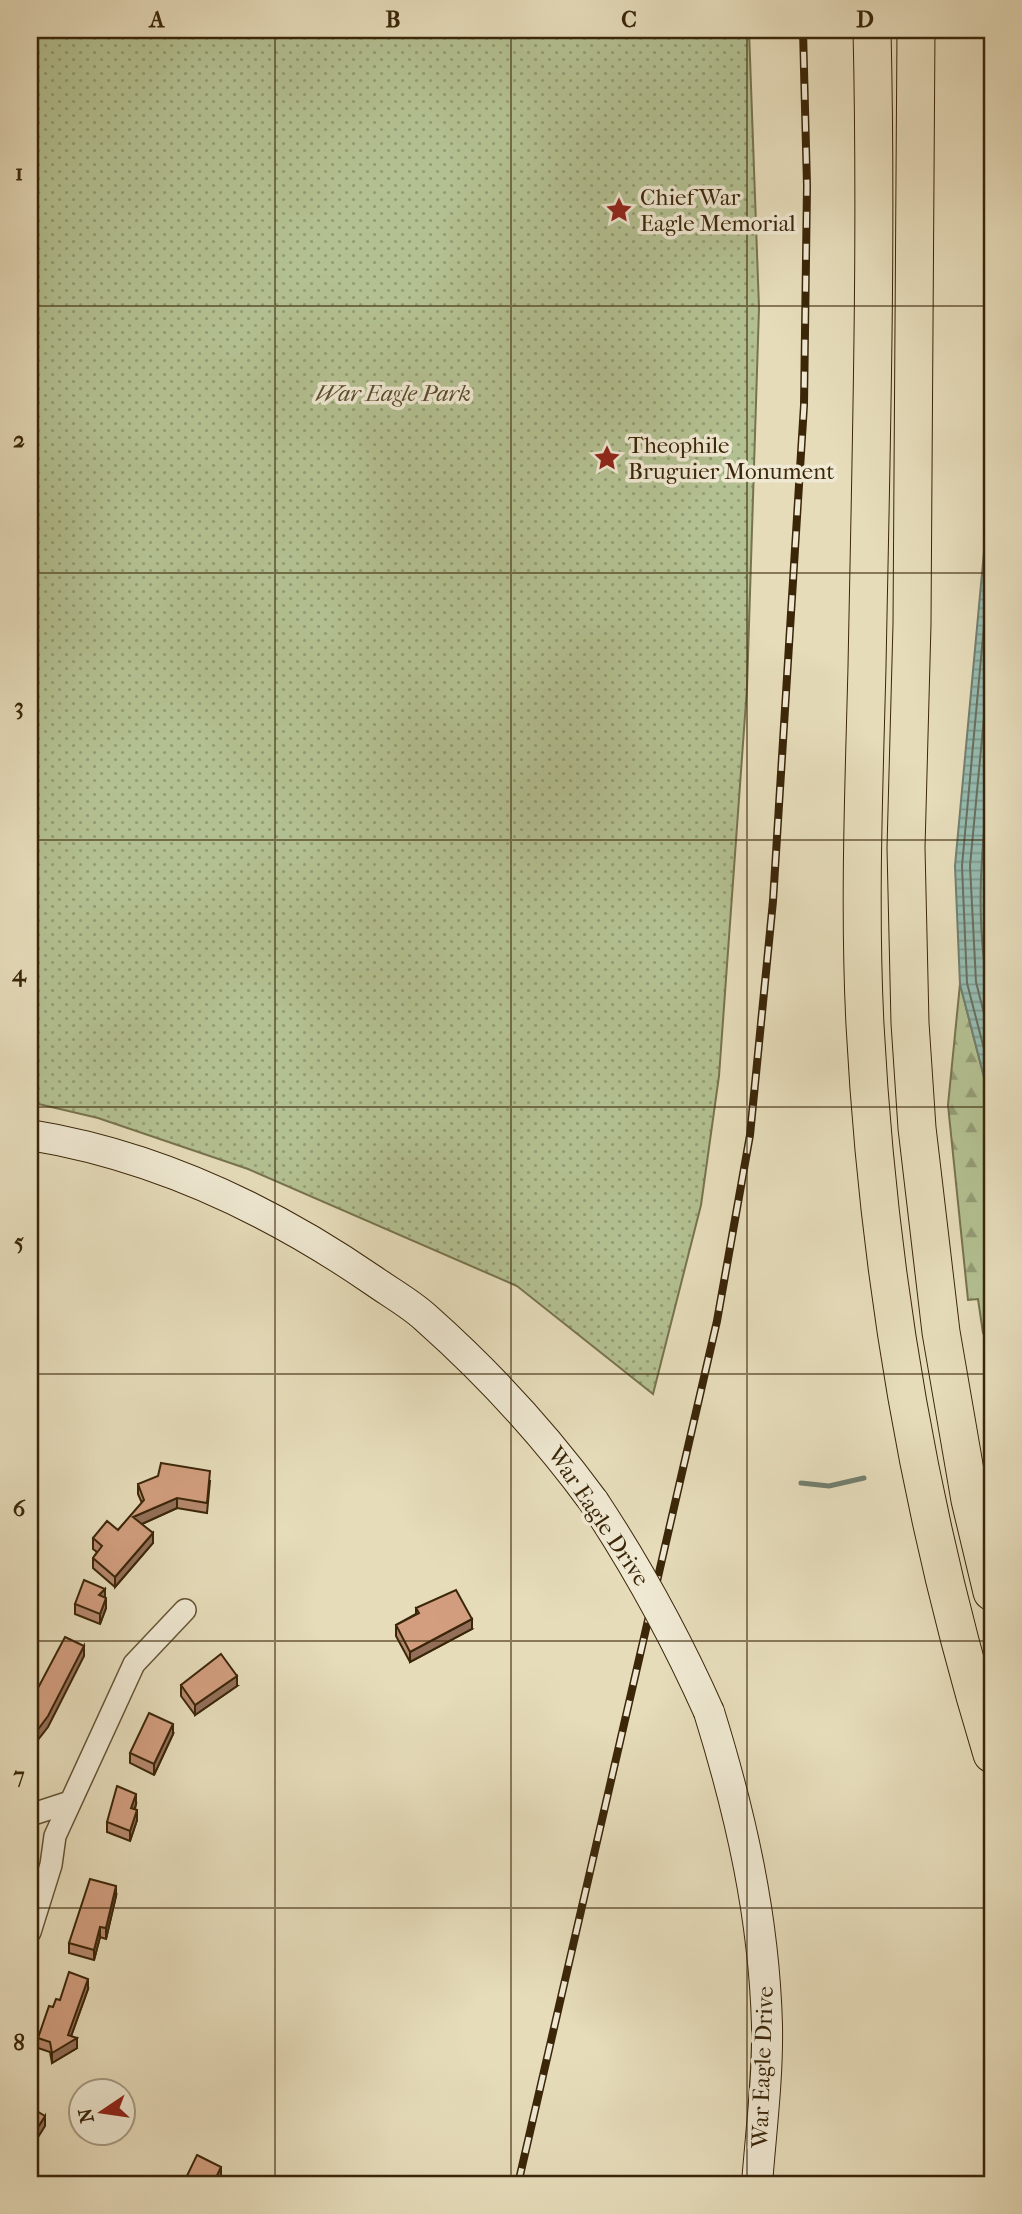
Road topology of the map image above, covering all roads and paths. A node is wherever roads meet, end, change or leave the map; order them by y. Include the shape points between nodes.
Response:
1 (872, 30) edge
2 (916, 30) edge
3 (30, 1135) edge
4 (992, 1592) edge
5 (185, 1610) dead end
6 (992, 1754) edge
7 (70, 1802) junction
8 (30, 1815) edge
9 (30, 1932) edge
10 (757, 2184) edge

1 - 6 highway via 872,366 861,840 865,1024 877,1174 912,1422 932,1526
2 - 4 highway via 906,848 910,1023 917,1128 941,1332 970,1500
3 - 10 main road, War Eagle Drive, bridge via 168,1171 275,1219 357,1269 424,1316 509,1397 594,1502 639,1570 677,1641 709,1712 742,1828 761,1929 767,2028
5 - 7 street via 134,1664
7 - 8 street
7 - 9 street via 55,1836

